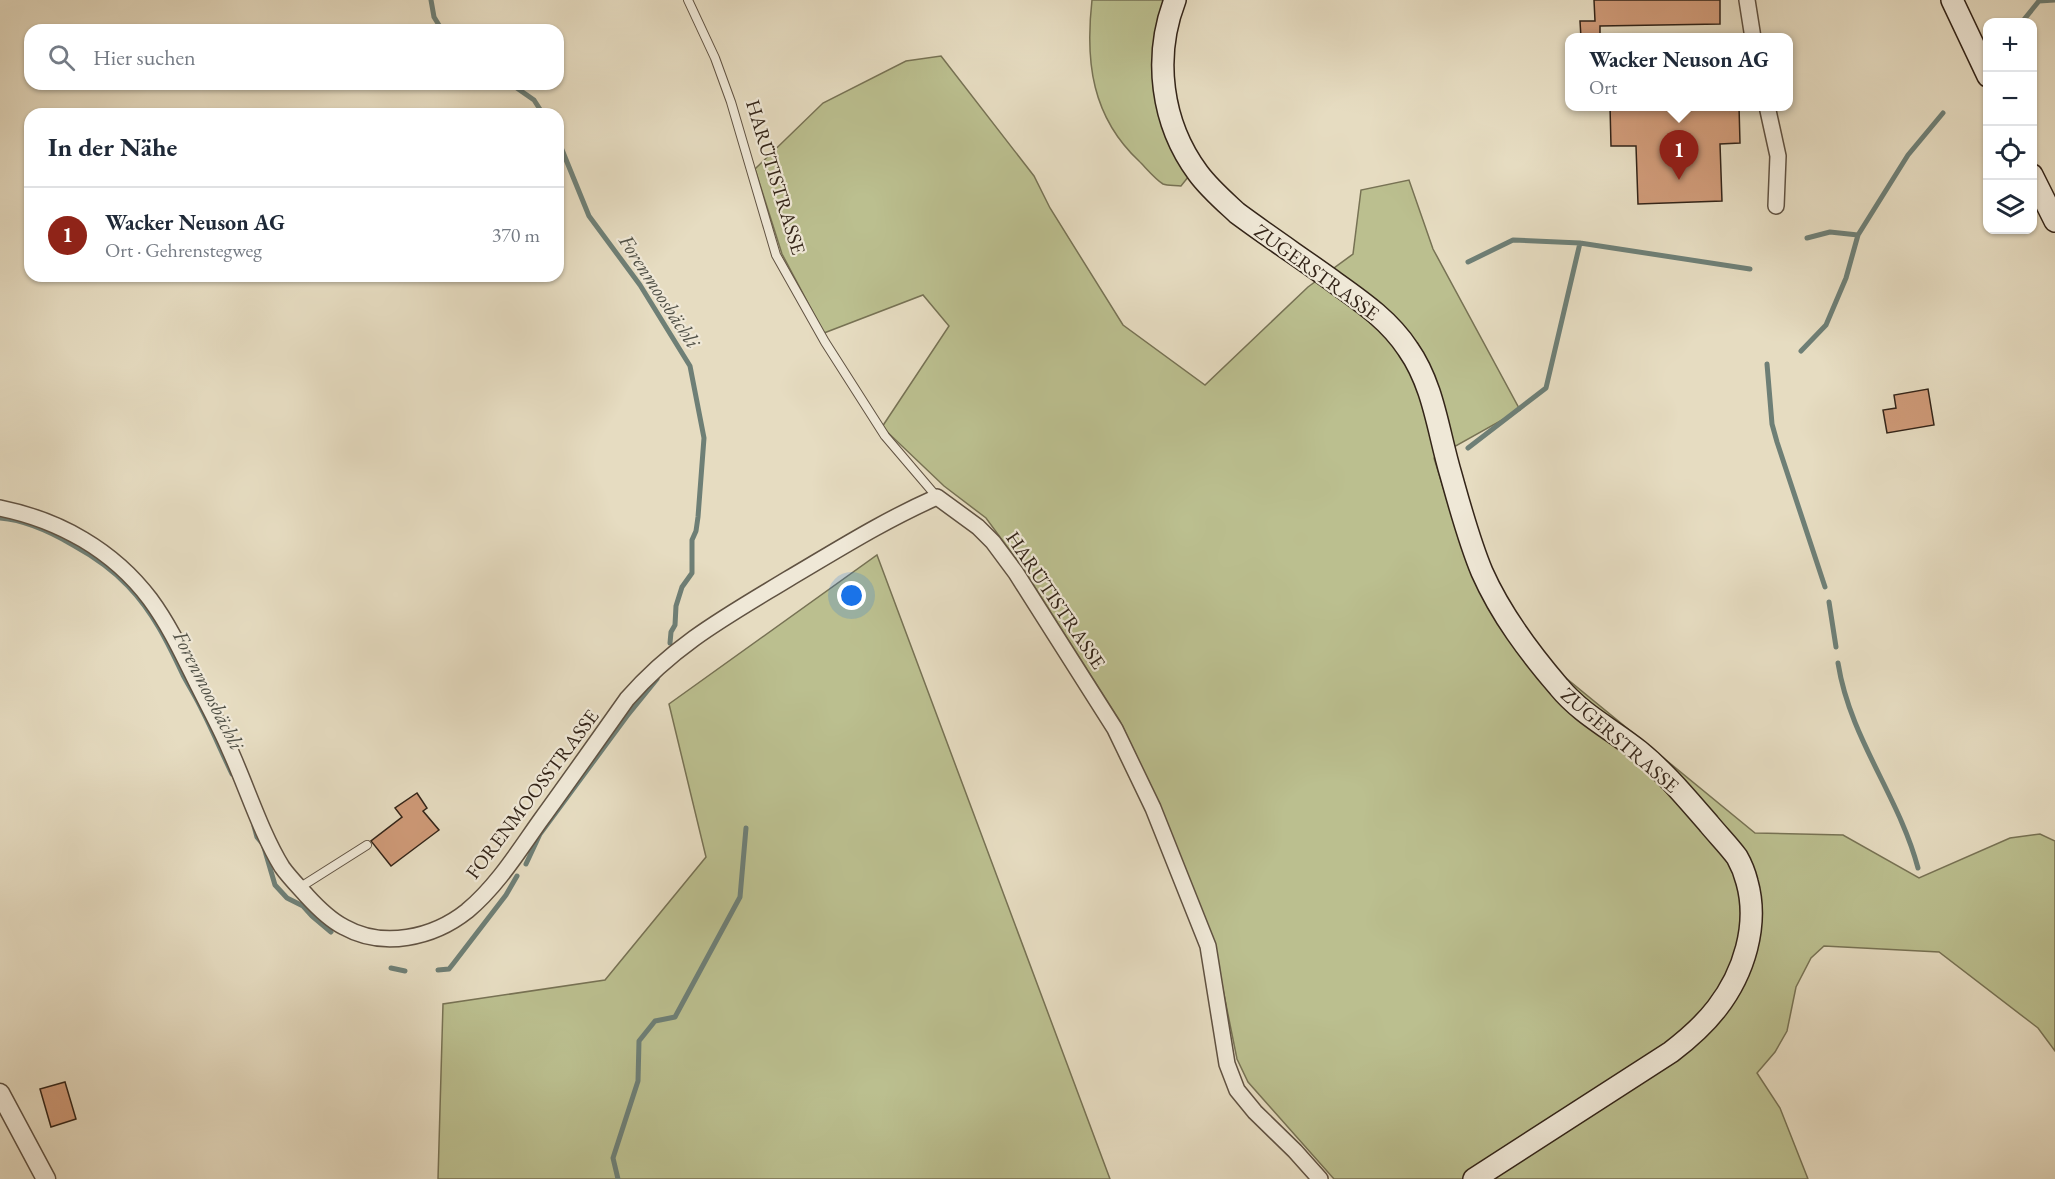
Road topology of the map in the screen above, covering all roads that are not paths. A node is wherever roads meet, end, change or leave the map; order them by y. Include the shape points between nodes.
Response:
1 (688, 0) edge
2 (1175, 0) edge
3 (1747, 0) edge
4 (1952, 0) edge
5 (1752, 33) edge
6 (1986, 72) edge
7 (1768, 111) edge
8 (2034, 180) edge
9 (1776, 206) dead end
10 (2055, 221) edge
11 (937, 497) junction
12 (0, 508) edge
13 (366, 845) dead end
14 (299, 888) junction
15 (0, 1093) edge
16 (46, 1179) edge
17 (1320, 1179) edge
18 (1474, 1179) edge

1 - 11 lane, HARÜTISTRASSE via 715,58 785,275 885,436
2 - 18 main road, ZUGERSTRASSE via 1163,41 1164,88 1173,124 1198,173 1237,213 1361,301 1399,336 1423,373 1482,572 1520,640 1584,712 1640,752 1686,798 1737,858 1747,881 1752,924 1747,947 1732,986 1695,1033
3 - 5 street
4 - 6 main road
7 - 9 street via 1778,156
8 - 10 main road
11 - 14 street, FORENMOOSSTRASSE via 867,531 676,650 627,699 499,878 450,922 417,936 367,936 332,919
11 - 17 street, HARÜTISTRASSE via 993,542 1115,729 1153,808 1208,946 1227,1064 1237,1090
12 - 14 street, FORENMOOSSTRASSE via 49,522 81,537 106,554 149,598 181,650 283,867
13 - 14 lane
15 - 16 street

